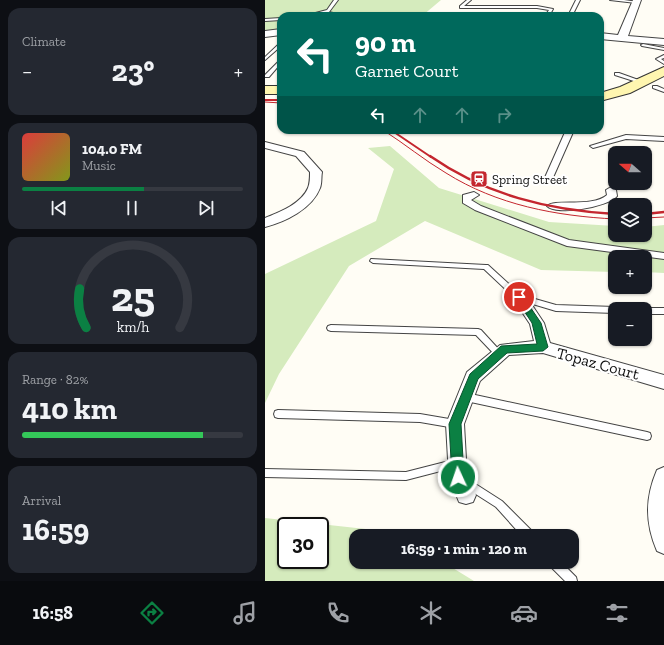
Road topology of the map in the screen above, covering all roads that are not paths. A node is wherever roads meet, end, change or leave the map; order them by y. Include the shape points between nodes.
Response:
1 (336, 0) edge
2 (469, 0) edge
3 (578, 0) edge
4 (612, 0) edge
5 (636, 1) edge
6 (324, 12) edge
7 (549, 12) edge
8 (572, 12) edge
9 (277, 19) edge
10 (265, 20) edge
11 (277, 32) edge
12 (265, 34) edge
13 (604, 36) edge
14 (623, 38) junction
15 (663, 44) edge
16 (643, 45) dead end
17 (277, 48) edge
18 (664, 56) edge
19 (265, 60) edge
20 (277, 62) edge
21 (664, 63) edge
22 (277, 66) edge
23 (664, 71) edge
24 (617, 74) dead end
25 (266, 80) edge
26 (643, 82) junction
27 (277, 83) edge
28 (661, 87) edge
29 (265, 90) edge
30 (277, 90) edge
31 (604, 96) edge
32 (604, 104) edge
33 (568, 134) edge
34 (664, 139) edge
35 (593, 146) dead end
36 (267, 147) edge
37 (547, 182) dead end
38 (611, 190) dead end
39 (474, 194) dead end
40 (552, 206) dead end
41 (265, 223) edge
42 (664, 256) edge
43 (373, 261) dead end
44 (519, 297) junction
45 (608, 310) edge
46 (652, 311) edge
47 (664, 311) edge
48 (331, 328) dead end
49 (543, 347) junction
50 (499, 354) junction
51 (664, 382) edge
52 (466, 396) junction
53 (278, 414) dead end
54 (455, 424) junction
55 (647, 436) dead end
56 (458, 470) junction
57 (265, 473) edge
58 (664, 477) edge
59 (465, 496) dead end
60 (522, 529) edge
61 (664, 544) edge
62 (561, 569) edge
63 (572, 581) edge

1 - 6 lane
2 - 7 lane via 461,7 537,7 551,9
3 - 8 lane
4 - 5 lane
5 - 14 street
9 - 10 lane
11 - 12 street
13 - 14 street
14 - 15 street
15 - 16 lane
17 - 19 lane
18 - 21 lane via 658,59
19 - 20 lane
22 - 25 lane
23 - 26 main road
24 - 26 lane
25 - 27 main road
26 - 28 main road
26 - 31 main road
28 - 32 main road
29 - 30 main road
33 - 37 street
34 - 35 lane via 626,137
36 - 41 street via 300,154 316,172 315,188 307,198 288,213
38 - 40 street via 612,196 604,201 572,208
39 - 42 street via 466,200 478,208 567,243
43 - 44 lane via 486,267
44 - 45 lane via 556,308
44 - 49 street via 537,323
46 - 47 lane
48 - 50 lane via 478,332
49 - 50 street, Topaz Court via 505,349
49 - 51 street, Topaz Court
50 - 52 street, Topaz Court via 473,377
52 - 54 street, Topaz Court
52 - 55 lane
53 - 54 lane via 420,418
54 - 56 street, Topaz Court
56 - 57 lane via 406,476
56 - 59 street, Topaz Court
56 - 60 lane via 499,504
58 - 61 street via 657,501 658,532
62 - 63 lane

